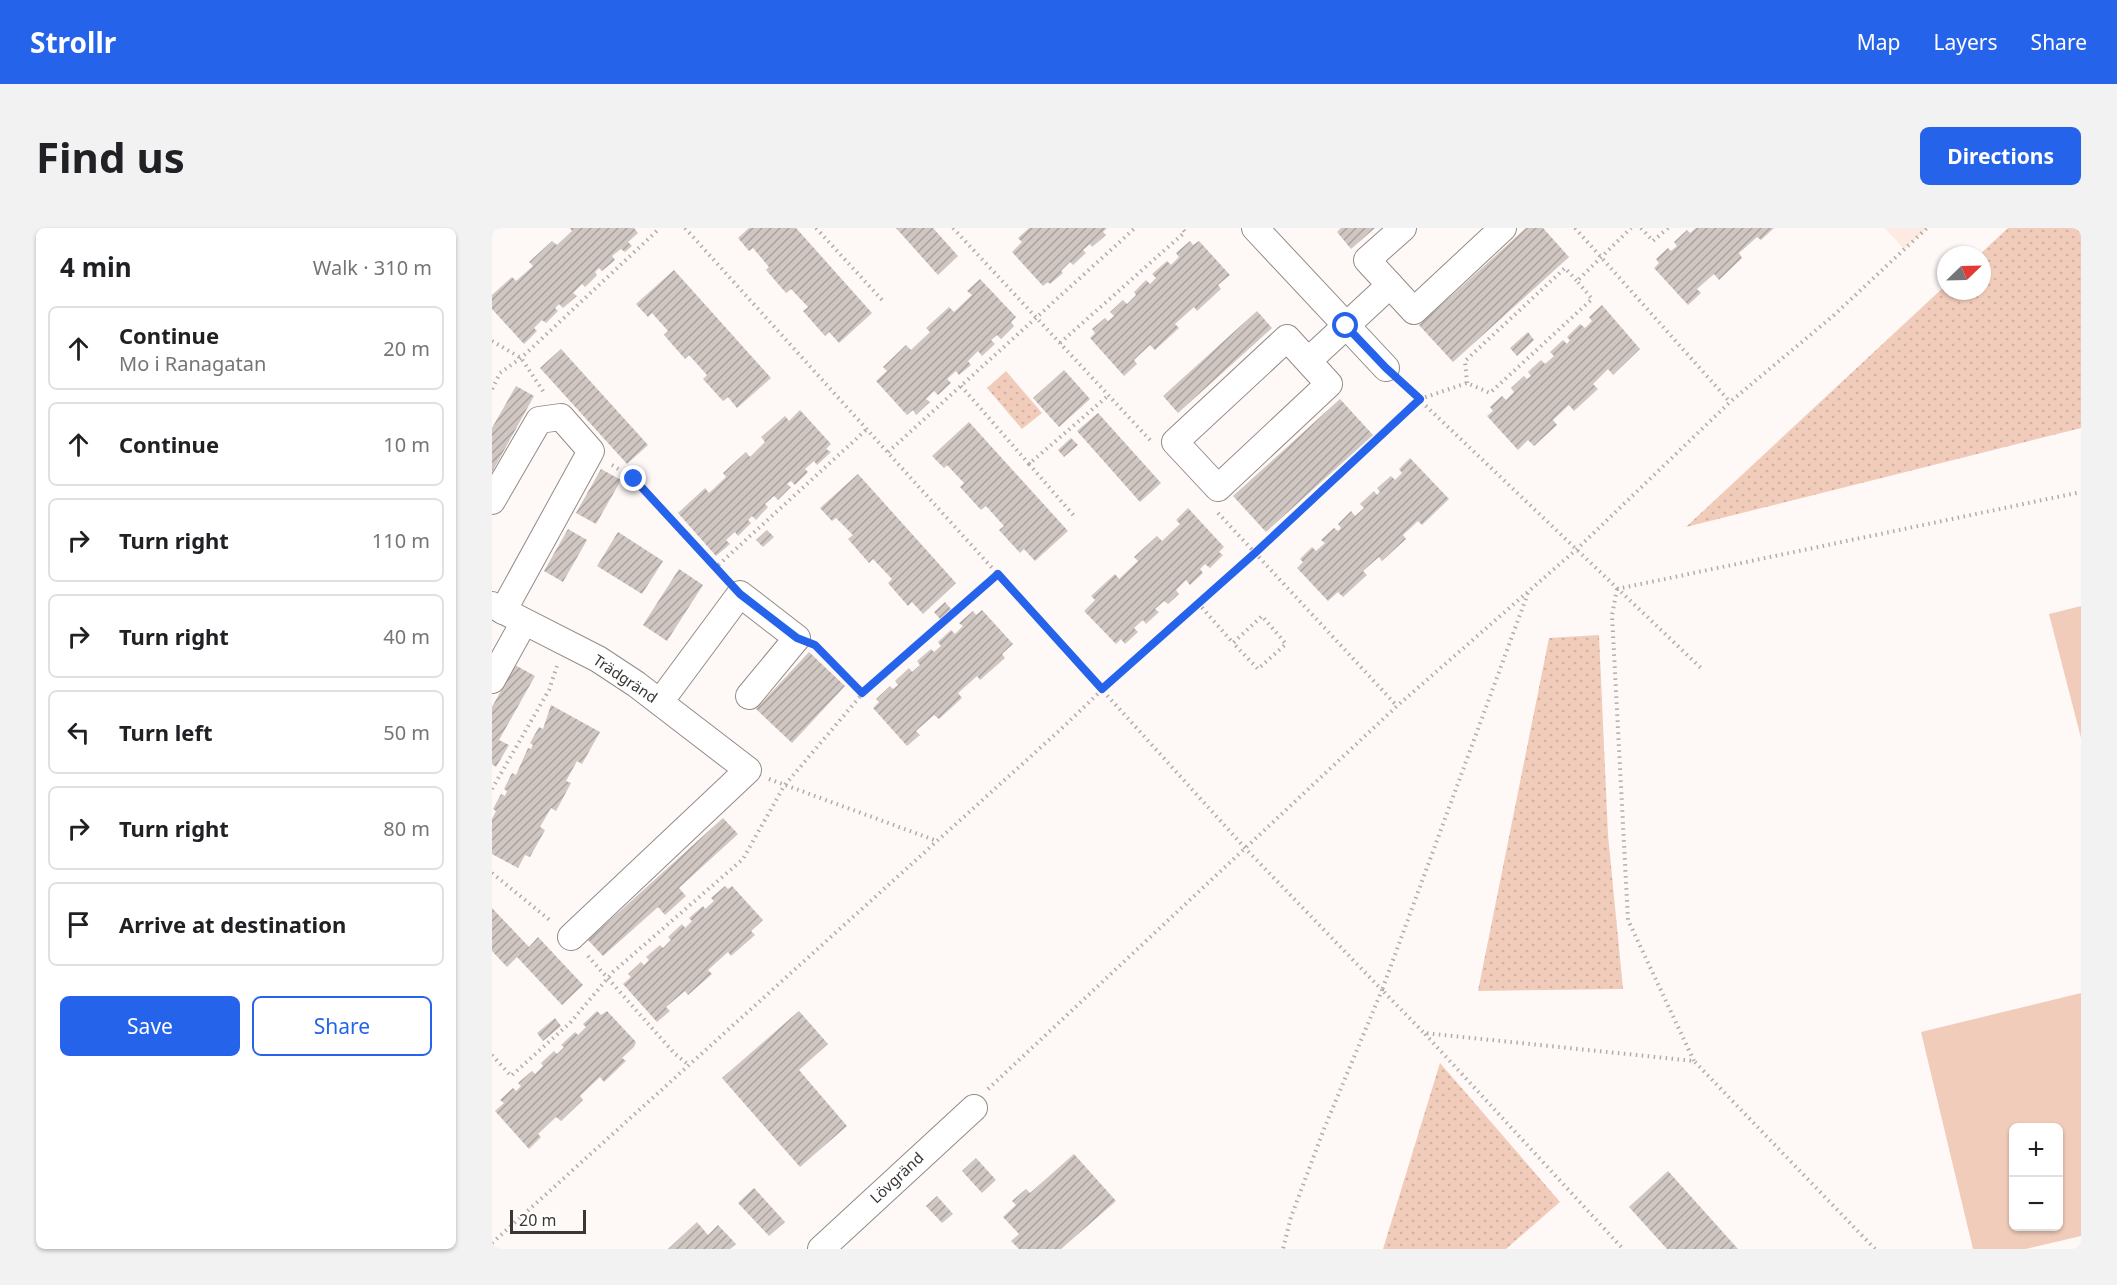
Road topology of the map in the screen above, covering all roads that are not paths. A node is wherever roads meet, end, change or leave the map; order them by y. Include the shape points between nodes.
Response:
1 (1255, 228) edge
2 (1403, 228) edge
3 (1503, 228) edge
4 (1390, 285) junction
5 (1346, 326) junction
6 (1308, 361) junction
7 (1386, 368) road end
8 (492, 501) edge
9 (506, 613) edge
10 (492, 680) edge
11 (749, 696) dead end
12 (660, 702) junction
13 (571, 937) road end
14 (974, 1108) road end
15 (820, 1249) edge

1 - 5 street
2 - 4 street via 1367,260
3 - 4 street via 1414,311
4 - 5 street
5 - 6 street
5 - 7 street
6 - 6 street via 1287,338 1175,442 1218,488 1329,384
8 - 9 street via 539,420 561,417 591,451
9 - 10 street
9 - 12 street, Trädgränd via 607,665
11 - 12 street via 797,638 740,594
12 - 13 street, Trädgränd via 748,770
14 - 15 street, Lövgränd

